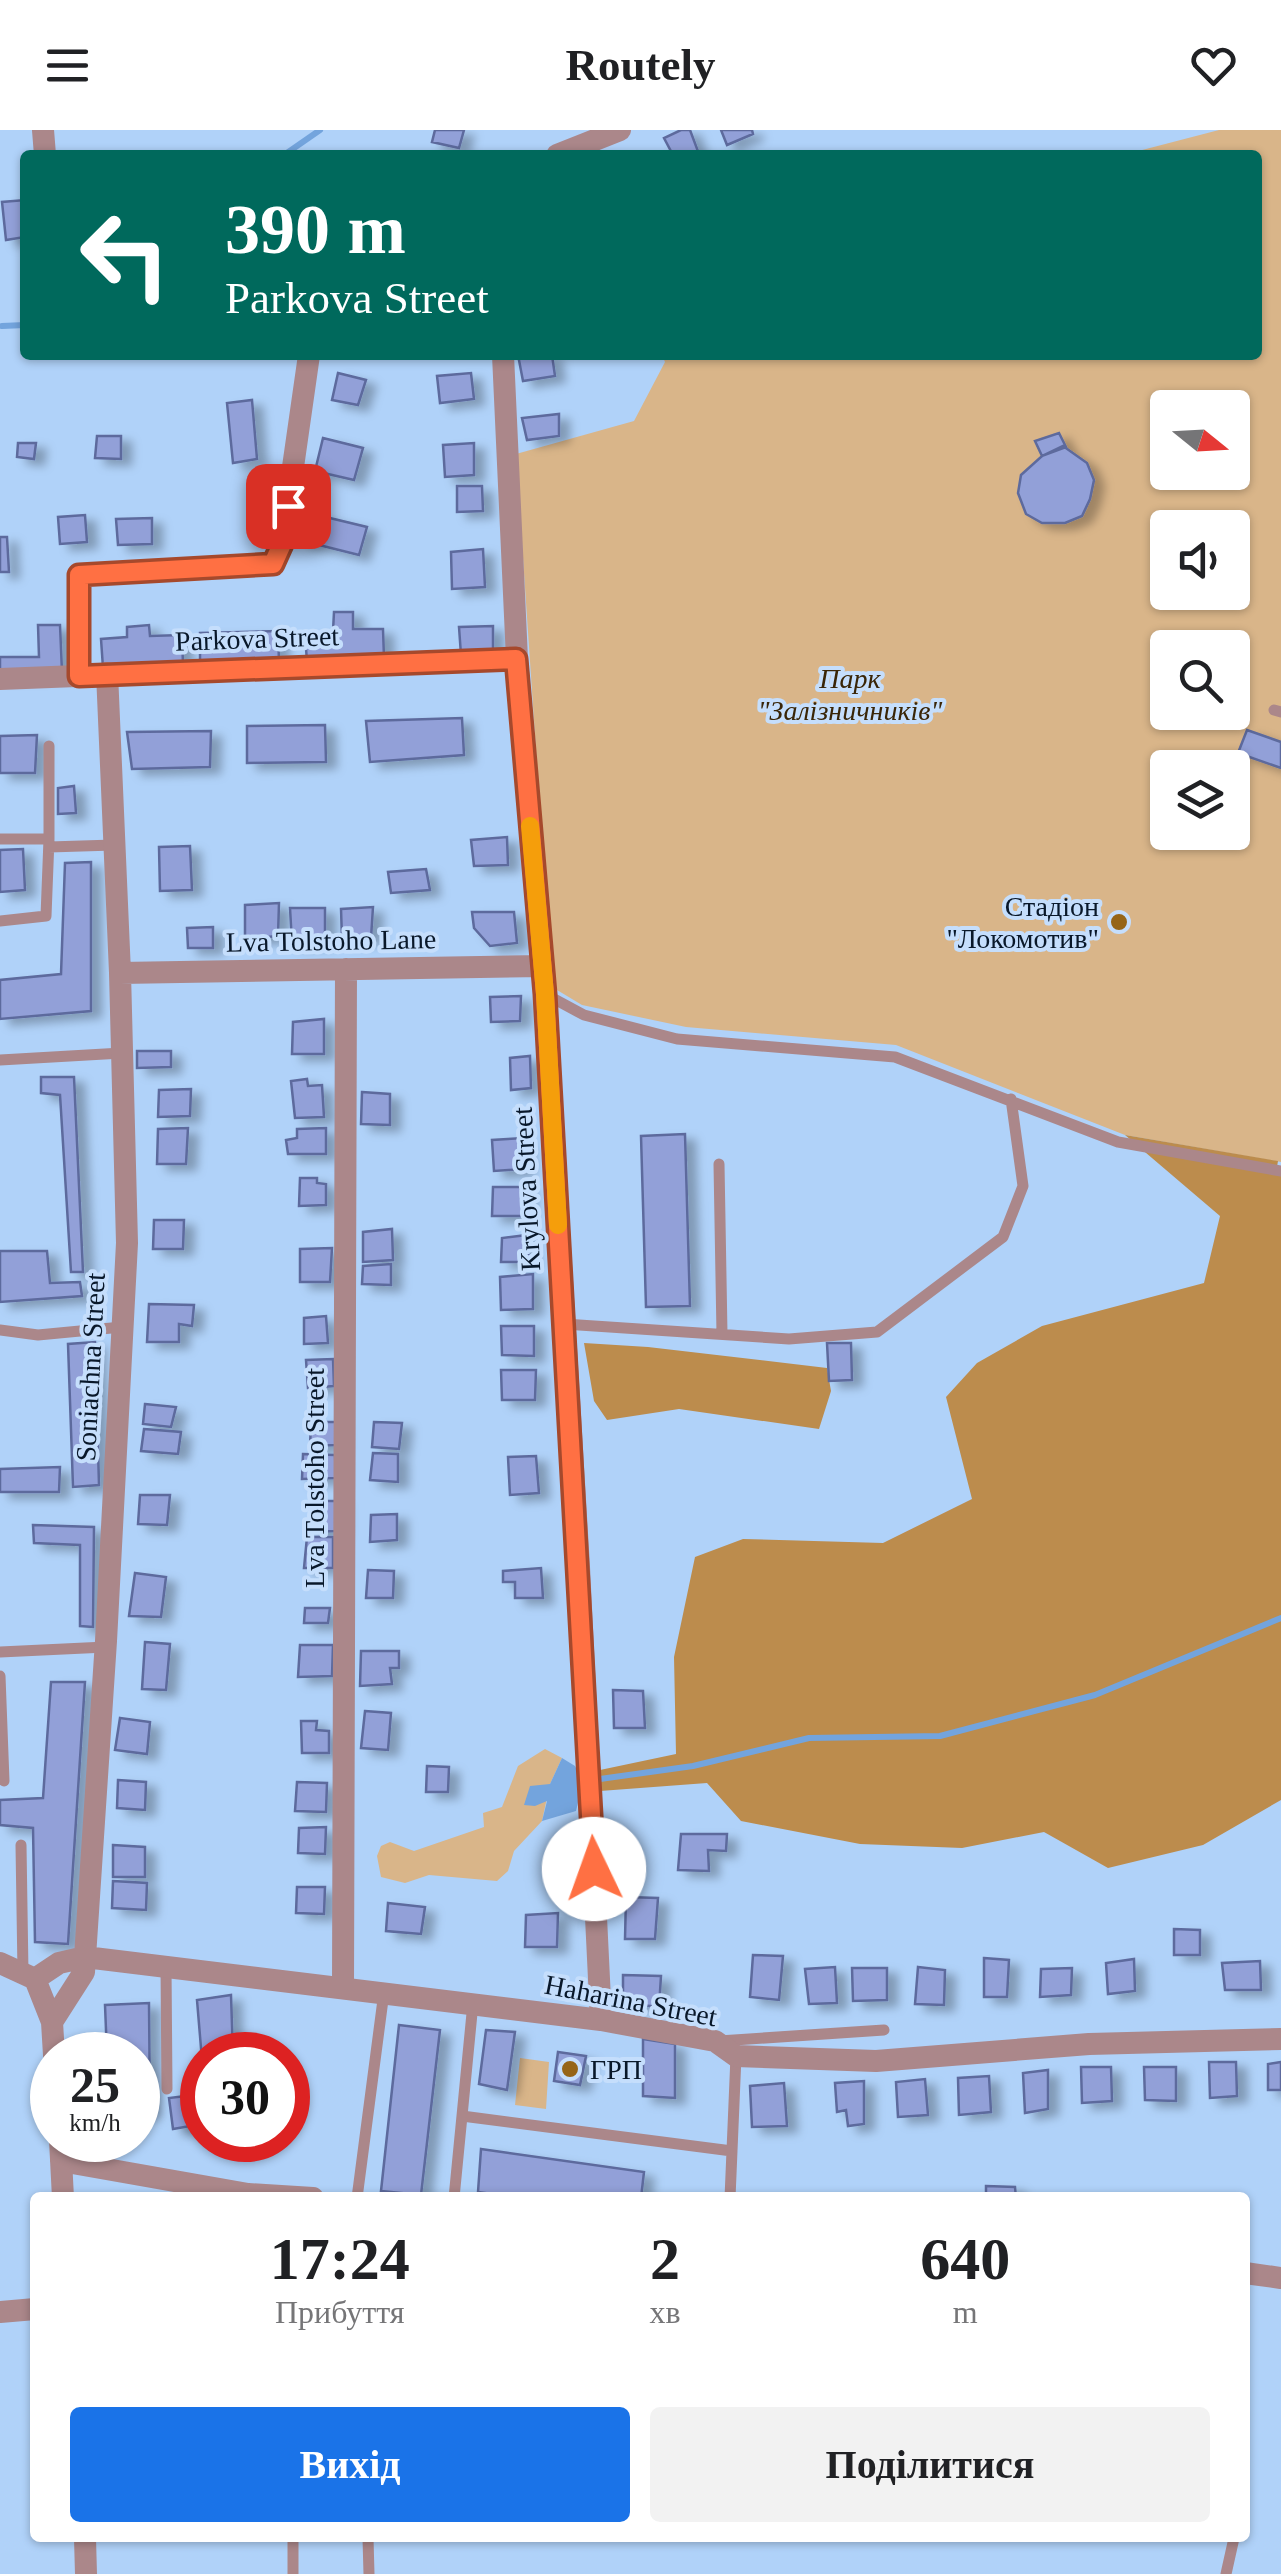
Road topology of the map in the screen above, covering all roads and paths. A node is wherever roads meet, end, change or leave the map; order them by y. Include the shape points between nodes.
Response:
1 (620, 130) edge
2 (570, 150) edge
3 (308, 360) edge
4 (503, 360) edge
5 (516, 659) junction
6 (107, 673) junction
7 (79, 676) junction
8 (0, 678) edge
9 (48, 746) dead end
10 (0, 839) edge
11 (49, 843) junction
12 (115, 845) junction
13 (0, 921) edge
14 (542, 966) junction
15 (346, 970) junction
16 (120, 973) junction
17 (545, 994) junction
18 (122, 1053) junction
19 (0, 1060) edge
20 (1010, 1099) junction
21 (719, 1164) dead end
22 (1281, 1172) edge
23 (564, 1324) junction
24 (122, 1327) junction
25 (0, 1330) edge
26 (722, 1334) junction
27 (106, 1647) junction
28 (0, 1652) edge
29 (0, 1676) edge
30 (4, 1782) dead end
31 (21, 1845) dead end
32 (85, 1957) junction
33 (0, 1963) edge
34 (166, 1966) junction
35 (29, 1976) junction
36 (343, 1986) junction
37 (384, 1992) junction
38 (474, 2003) junction
39 (601, 2020) junction
40 (52, 2022) junction
41 (884, 2030) dead end
42 (53, 2032) edge
43 (1281, 2040) edge
44 (715, 2041) junction
45 (736, 2056) junction
46 (167, 2089) dead end
47 (462, 2116) junction
48 (732, 2151) junction
49 (61, 2162) edge
50 (108, 2162) edge
51 (63, 2192) edge
52 (239, 2192) edge
53 (358, 2192) edge
54 (455, 2192) edge
55 (730, 2192) edge
56 (1250, 2274) edge
57 (1281, 2278) edge
58 (30, 2309) edge
59 (0, 2312) edge
60 (85, 2542) edge
61 (292, 2542) edge
62 (368, 2542) edge
63 (1233, 2542) edge
64 (86, 2574) edge
65 (294, 2574) edge
66 (369, 2574) edge
67 (1226, 2574) edge

1 - 2 street
3 - 7 street via 282,544 273,564 79,575
4 - 5 street, Krylova Street
5 - 6 street, Parkova Street
5 - 14 street, Krylova Street
6 - 7 street, Parkova Street
6 - 12 street, Soniachna Street
7 - 8 street, Parkova Street
9 - 11 lane
10 - 11 lane
11 - 12 lane
11 - 13 lane via 46,916
12 - 16 street, Soniachna Street
14 - 15 street, Lva Tolstoho Lane
14 - 17 street, Krylova Street
15 - 16 street, Lva Tolstoho Lane
15 - 36 street, Lva Tolstoho Street
16 - 18 street, Soniachna Street
17 - 20 lane via 584,1014 677,1038 895,1057
17 - 23 street, Krylova Street
18 - 19 lane
18 - 24 street, Soniachna Street
20 - 22 lane via 1118,1142
20 - 26 lane via 1024,1186 1004,1236 877,1332
21 - 26 lane
23 - 26 lane
23 - 39 street, Krylova Street
24 - 25 lane via 38,1335
24 - 27 street, Soniachna Street
27 - 28 lane
27 - 32 street, Soniachna Street
29 - 30 lane
31 - 35 lane
32 - 34 street, Haharina Street
32 - 35 street, Haharina Street
32 - 40 street, Soniachna Street via 84,1972
33 - 35 street
34 - 36 street, Haharina Street
34 - 46 lane
35 - 40 street
36 - 37 street, Haharina Street
37 - 38 street, Haharina Street
37 - 53 lane
38 - 39 street, Haharina Street
38 - 47 lane
39 - 44 street, Haharina Street
40 - 42 street
41 - 44 lane
43 - 45 street, Haharina Street via 1089,2044 876,2061
44 - 45 street, Haharina Street
45 - 48 lane
47 - 48 lane
47 - 54 lane
48 - 55 lane
49 - 51 street
50 - 52 street
56 - 57 street
58 - 59 street
60 - 64 street
61 - 65 lane
62 - 66 lane
63 - 67 lane

